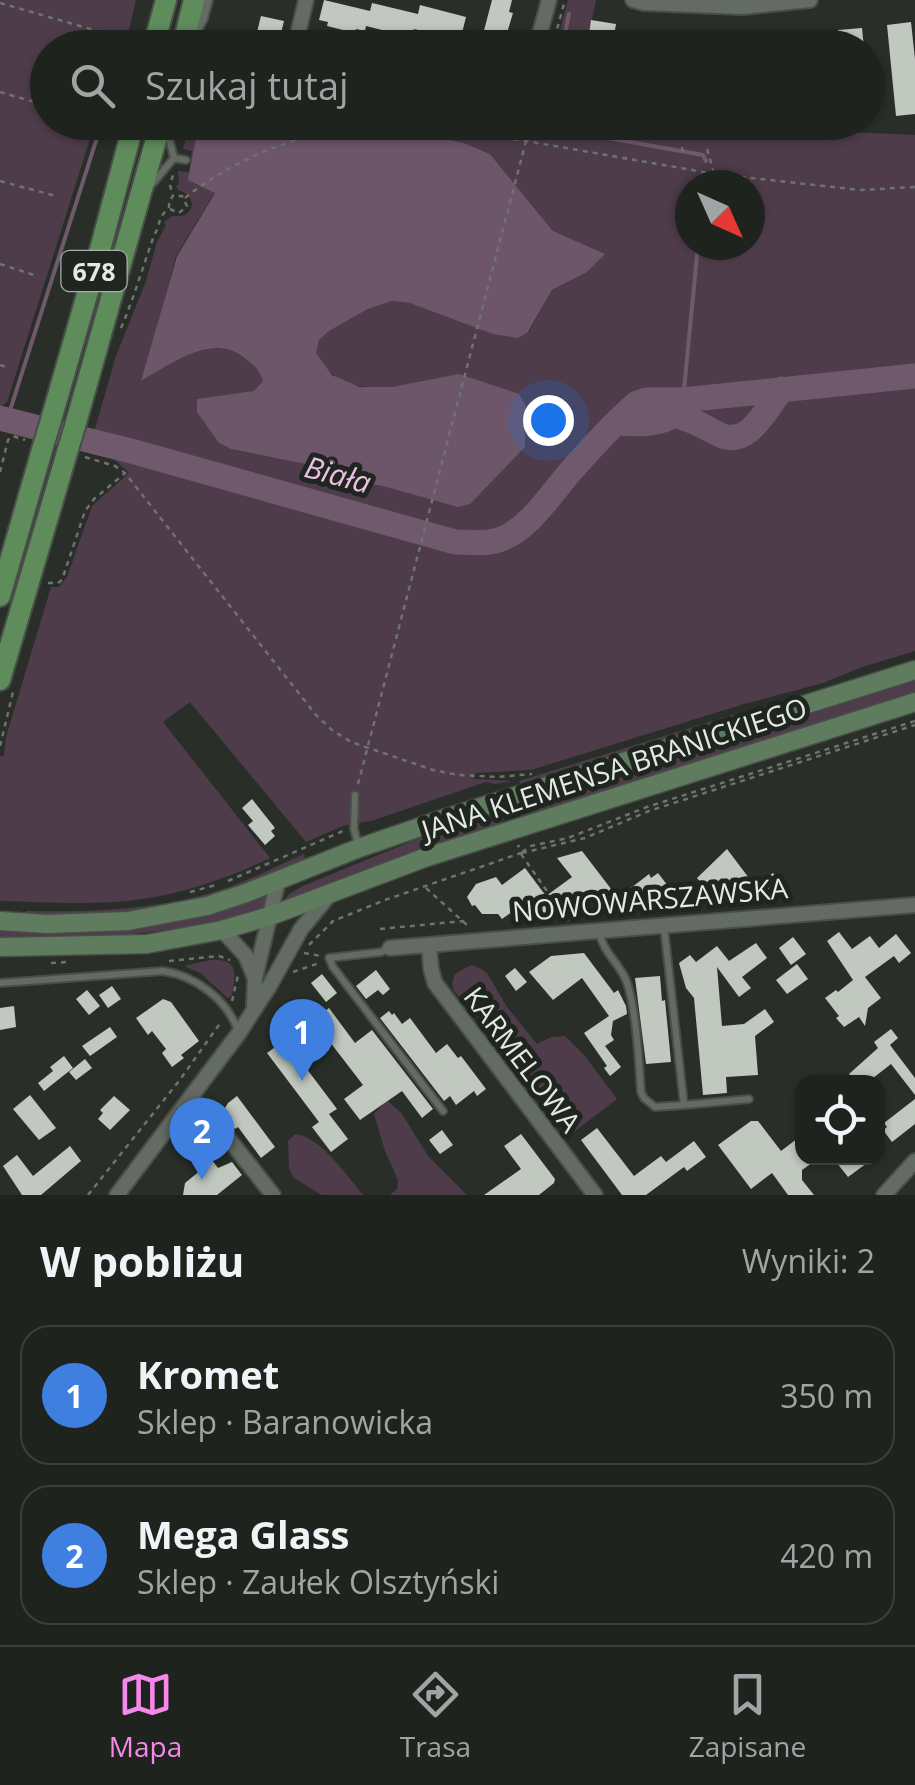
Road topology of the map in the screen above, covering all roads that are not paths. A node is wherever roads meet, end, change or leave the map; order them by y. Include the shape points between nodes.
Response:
1 (166, 0) edge
2 (194, 0) edge
3 (205, 0) edge
4 (306, 0) edge
5 (548, 0) edge
6 (634, 0) edge
7 (810, 0) edge
8 (158, 30) edge
9 (186, 30) edge
10 (193, 30) edge
11 (299, 30) edge
12 (540, 30) edge
13 (129, 140) edge
14 (158, 140) edge
15 (168, 140) edge
16 (174, 158) junction
17 (186, 160) dead end
18 (140, 199) junction
19 (4, 574) edge
20 (0, 596) edge
21 (915, 670) edge
22 (0, 680) edge
23 (915, 702) edge
24 (356, 795) road end
25 (359, 848) junction
26 (278, 882) junction
27 (332, 892) junction
28 (915, 905) edge
29 (270, 916) junction
30 (0, 922) edge
31 (664, 926) junction
32 (222, 930) junction
33 (598, 931) junction
34 (429, 945) junction
35 (0, 947) edge
36 (390, 948) joint
37 (255, 978) junction
38 (0, 982) edge
39 (254, 1007) junction
40 (240, 1033) junction
41 (191, 1099) junction
42 (748, 1099) dead end
43 (684, 1105) junction
44 (444, 1111) dead end
45 (915, 1161) edge
46 (117, 1195) edge
47 (273, 1195) edge
48 (595, 1195) edge
49 (884, 1195) edge

1 - 8 main road
2 - 9 main road
3 - 10 street
4 - 11 street
5 - 12 street
6 - 7 street via 743,7
13 - 19 main road, 678, bridge via 51,420 34,445
14 - 18 main road, 678
15 - 16 lane
16 - 17 lane
16 - 18 lane
18 - 22 main road, 678, bridge via 74,426 76,456
19 - 20 main road, 678
21 - 25 main road, JANA KLEMENSA BRANICKIEGO
23 - 27 main road, JANA KLEMENSA BRANICKIEGO
24 - 25 lane
25 - 26 main road
26 - 29 street
26 - 30 main road via 207,906 128,921
27 - 29 main road
27 - 39 street
28 - 31 street, NOWOWARSZAWSKA
29 - 32 main road
29 - 37 street
31 - 33 street, NOWOWARSZAWSKA
31 - 43 lane
32 - 35 main road via 147,944
32 - 37 street via 246,956
33 - 34 street, NOWOWARSZAWSKA
33 - 43 lane via 630,993 644,1098 655,1107
34 - 36 street, NOWOWARSZAWSKA
34 - 48 street, KARMELOWA via 435,983
36 - 44 lane via 329,958
37 - 39 street
38 - 40 lane via 182,974 223,1005
39 - 40 street
40 - 41 street
41 - 46 street
41 - 47 street
42 - 43 lane
45 - 49 street

